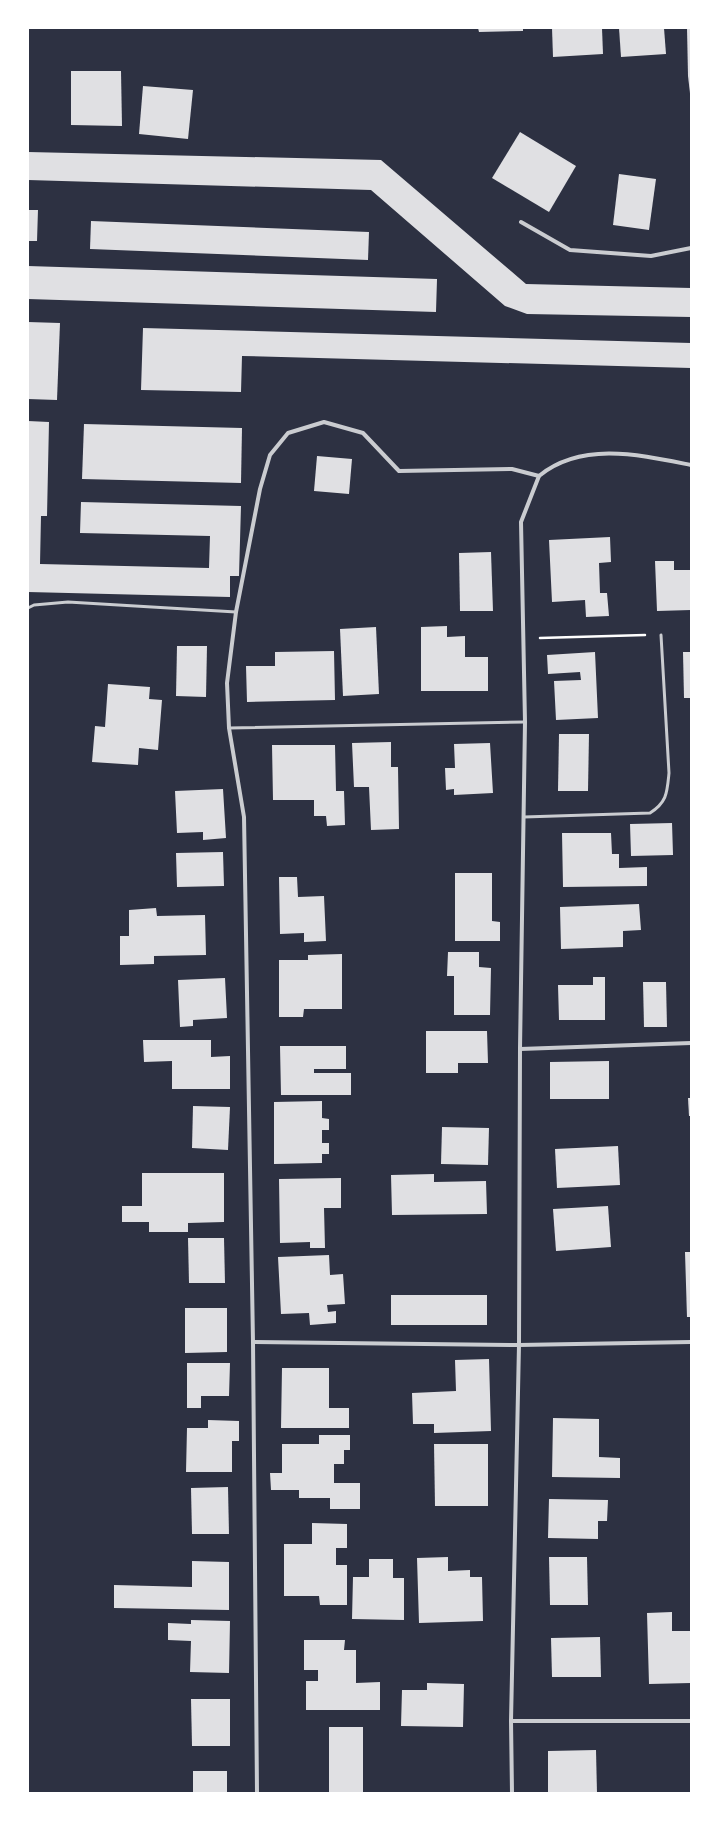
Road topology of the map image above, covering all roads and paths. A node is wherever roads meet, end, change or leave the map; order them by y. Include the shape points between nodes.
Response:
1 (521, 222) dead end
2 (691, 248) edge
3 (691, 465) edge
4 (538, 476) junction
5 (28, 608) edge
6 (236, 612) junction
7 (661, 635) joint
8 (523, 639) junction
9 (525, 722) junction
10 (229, 728) junction
11 (524, 817) junction
12 (691, 1042) edge
13 (520, 1049) junction
14 (253, 1342) junction
15 (691, 1342) edge
16 (519, 1345) junction
17 (511, 1721) junction
18 (691, 1721) edge
19 (257, 1793) edge
20 (512, 1793) edge

1 - 2 street via 570,250 651,256
3 - 4 street via 643,456 604,453 568,459
4 - 6 street via 512,469 400,471 363,433 324,422 288,433 270,455 260,488
4 - 8 street via 521,522
5 - 6 lane via 34,604 68,602
6 - 10 street via 227,683
7 - 8 path
7 - 11 lane via 668,774 667,794 660,806 650,813
8 - 9 street
9 - 10 lane
9 - 11 street
10 - 14 street via 244,817
11 - 13 street
12 - 13 street
13 - 16 street
14 - 16 street
14 - 19 street
15 - 16 street
16 - 17 street
17 - 18 street
17 - 20 street

